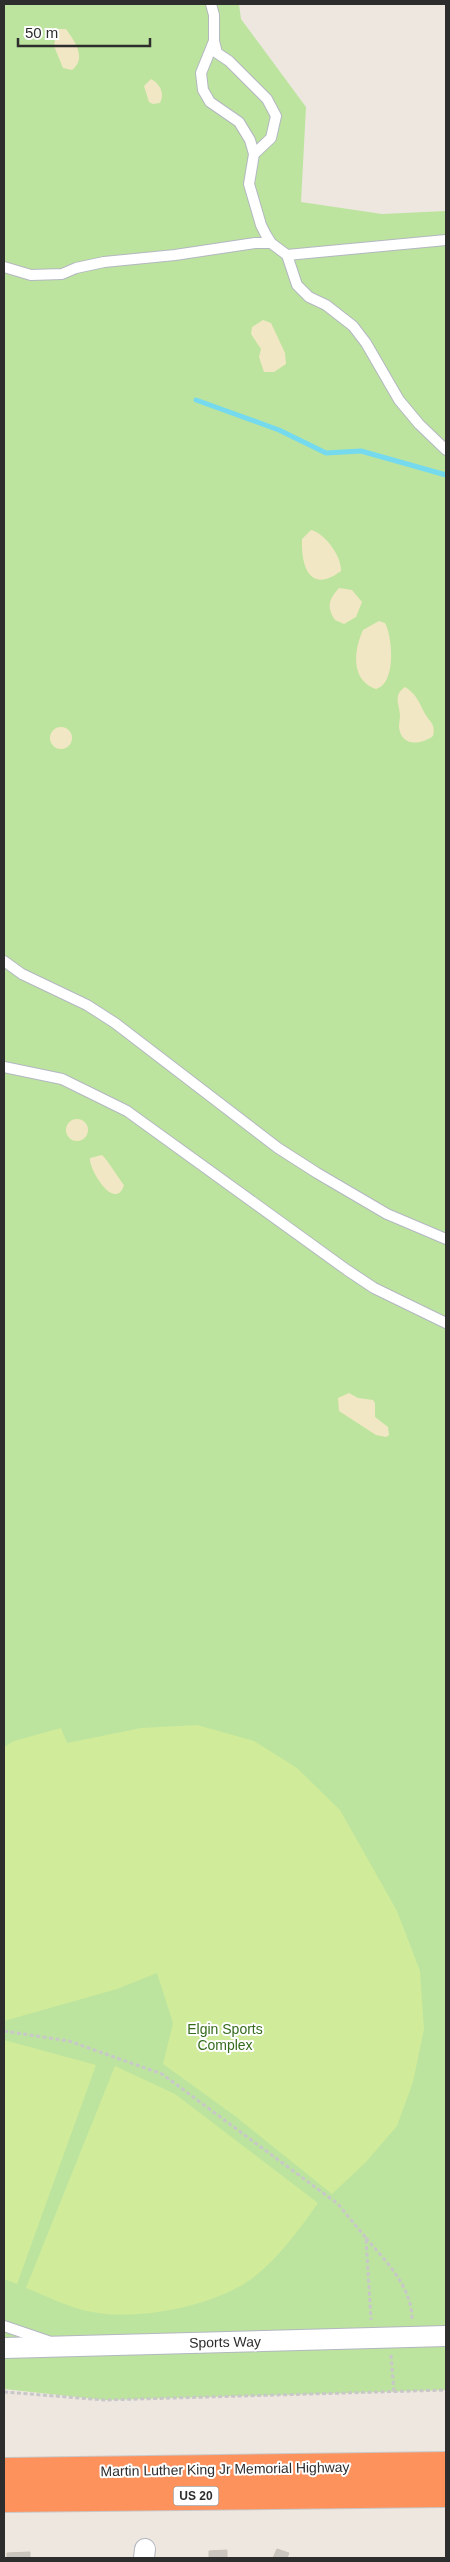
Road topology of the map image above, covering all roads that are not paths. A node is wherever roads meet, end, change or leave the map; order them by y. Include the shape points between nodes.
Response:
1 (210, 4) edge
2 (214, 41) junction
3 (254, 154) junction
4 (446, 240) edge
5 (271, 243) junction
6 (287, 255) junction
7 (4, 267) edge
8 (446, 450) edge
9 (4, 961) edge
10 (4, 1067) edge
11 (446, 1239) edge
12 (446, 1323) edge
13 (4, 2326) edge
14 (446, 2336) edge
15 (62, 2346) junction
16 (4, 2348) edge
17 (446, 2466) edge
18 (4, 2472) edge
19 (389, 2493) junction
20 (446, 2493) edge
21 (4, 2498) edge
22 (446, 2504) edge

1 - 2 lane via 214,15
2 - 3 lane via 201,73 203,90 210,102 239,122
2 - 3 lane via 217,52 267,99 276,116 271,138
3 - 5 lane via 249,184 261,225
4 - 6 lane
5 - 6 lane
5 - 7 lane via 104,262 62,274 31,275
6 - 8 lane via 297,285 309,297 326,305 353,326 399,400
9 - 11 lane via 22,974 87,1005 115,1023 278,1148 317,1173 387,1214
10 - 12 lane via 62,1079 127,1111 374,1288
13 - 15 lane
14 - 15 street, Sports Way
15 - 16 street, Sports Way
17 - 18 highway, Martin Luther King Jr Memorial Highway / US 20
19 - 20 highway, Martin Luther King Jr Memorial Highway / US 20
19 - 21 highway, Martin Luther King Jr Memorial Highway / US 20
19 - 22 highway

